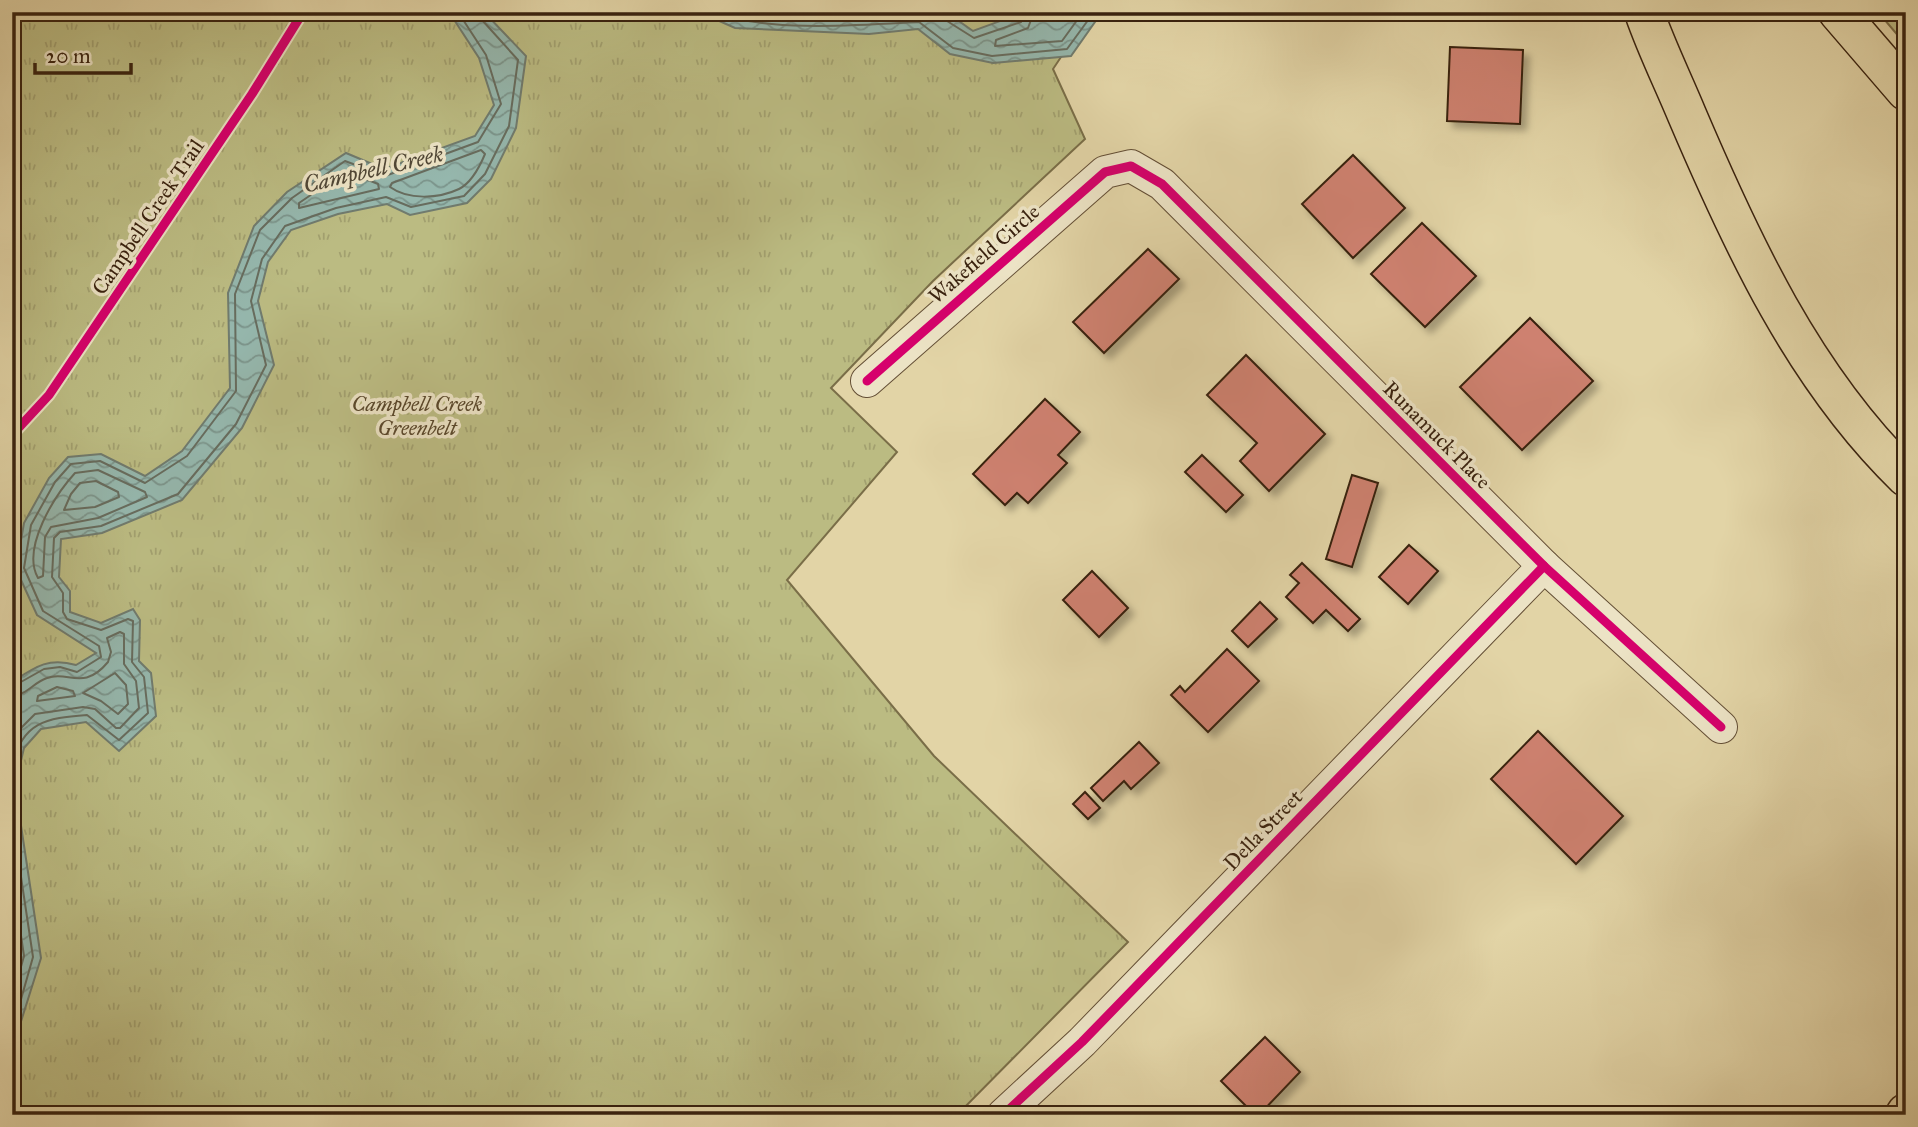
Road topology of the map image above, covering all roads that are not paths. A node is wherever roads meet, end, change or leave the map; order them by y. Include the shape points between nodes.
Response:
1 (1644, 12) edge
2 (1838, 12) edge
3 (1906, 91) edge
4 (1131, 166) joint
5 (866, 381) dead end
6 (1906, 477) edge
7 (1544, 566) junction
8 (1721, 727) dead end
9 (1003, 1115) edge

1 - 6 highway via 1756,267 1808,356 1885,457
2 - 3 highway
4 - 5 street, Wakefield Circle via 1105,172
4 - 7 street, Runamuck Place via 1162,184
7 - 8 street, Runamuck Place
7 - 9 street, Della Street via 1082,1042

